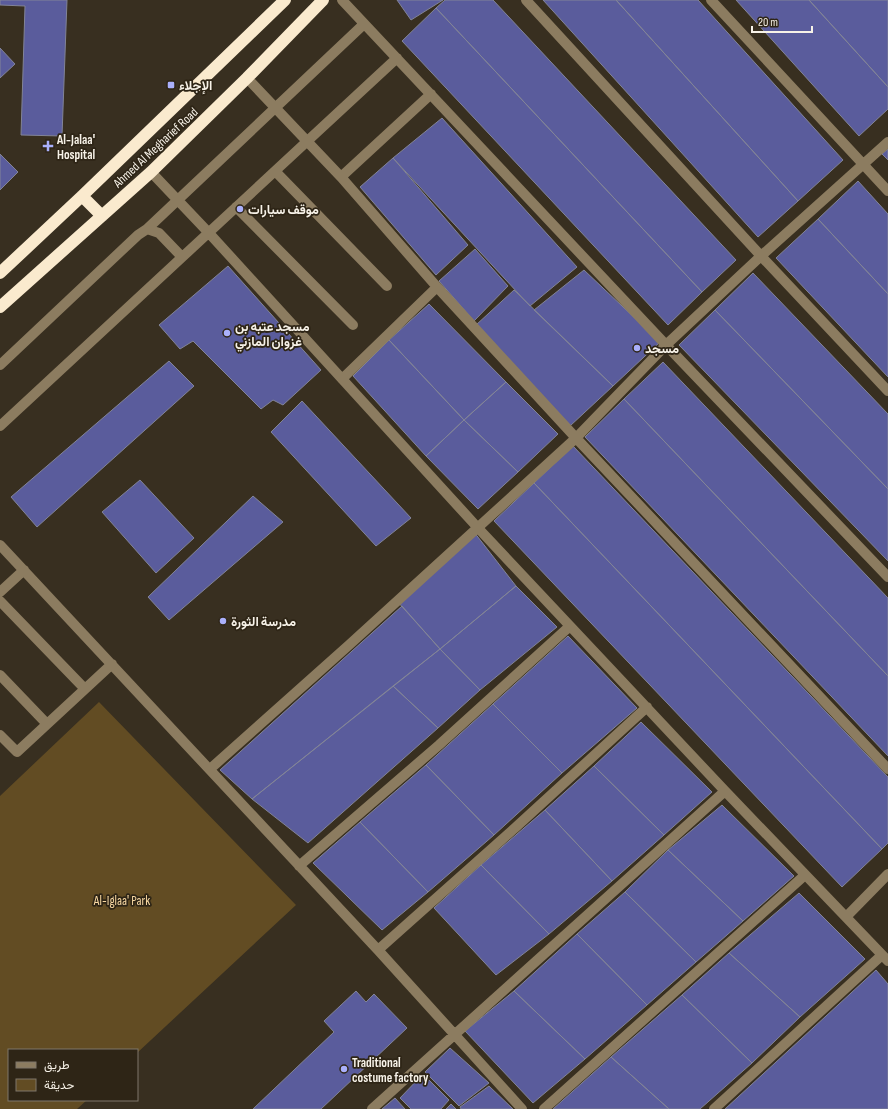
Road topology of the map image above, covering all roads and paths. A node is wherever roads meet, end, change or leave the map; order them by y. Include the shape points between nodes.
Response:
1 (285, 0) edge
2 (323, 0) edge
3 (342, 0) edge
4 (526, 0) edge
5 (711, 0) edge
6 (364, 24) junction
7 (397, 58) junction
8 (247, 78) junction
9 (431, 94) junction
10 (276, 107) junction
11 (307, 141) junction
12 (888, 142) edge
13 (864, 164) junction
14 (275, 171) junction
15 (151, 172) junction
16 (341, 177) junction
17 (888, 191) edge
18 (82, 196) junction
19 (178, 200) junction
20 (236, 207) junction
21 (102, 216) junction
22 (147, 229) junction
23 (208, 232) junction
24 (761, 256) junction
25 (182, 257) junction
26 (0, 273) edge
27 (387, 286) dead end
28 (437, 287) junction
29 (0, 307) edge
30 (353, 325) dead end
31 (666, 345) junction
32 (0, 365) edge
33 (342, 379) junction
34 (888, 391) edge
35 (0, 426) edge
36 (576, 438) junction
37 (478, 528) junction
38 (0, 545) edge
39 (24, 570) junction
40 (888, 577) edge
41 (0, 592) edge
42 (0, 601) edge
43 (570, 626) junction
44 (112, 664) junction
45 (0, 676) edge
46 (85, 689) junction
47 (647, 707) junction
48 (47, 724) junction
49 (0, 735) edge
50 (210, 769) junction
51 (888, 769) edge
52 (725, 791) junction
53 (299, 866) junction
54 (888, 874) edge
55 (805, 875) junction
56 (846, 917) junction
57 (378, 950) junction
58 (885, 958) edge
59 (455, 1034) junction
60 (372, 1109) edge
61 (522, 1109) edge
62 (544, 1109) edge
63 (714, 1109) edge

1 - 18 highway, Ahmed Al Megharief Road
2 - 8 highway, Ahmed Al Megharief Road
3 - 6 street
4 - 24 street
5 - 13 street
6 - 7 street
6 - 10 street
7 - 9 street
7 - 11 street
8 - 10 street
8 - 15 highway, Ahmed Al Megharief Road
9 - 16 street
9 - 31 street
10 - 11 street
10 - 19 street
11 - 14 street
11 - 16 street
12 - 13 street
13 - 17 street
13 - 24 street
14 - 20 street
14 - 27 street
15 - 19 street
15 - 21 highway, Ahmed Al Megharief Road
16 - 28 street
18 - 21 highway
18 - 26 highway, Ahmed Al Megharief Road
19 - 22 street
19 - 23 street
20 - 23 street
20 - 30 street
21 - 29 highway, Ahmed Al Megharief Road
22 - 25 street via 159,234
22 - 32 street
23 - 25 street
23 - 33 street
24 - 31 street
24 - 34 street
25 - 35 street
28 - 33 street
28 - 36 street
31 - 36 street
31 - 40 street
33 - 37 street
36 - 37 street
36 - 51 street
37 - 43 street
37 - 50 street
38 - 39 street
39 - 41 street
39 - 44 street
42 - 46 street
43 - 47 street
43 - 53 street
44 - 46 street
44 - 50 street
45 - 48 street
46 - 48 street
47 - 52 street
47 - 57 street
48 - 49 street via 17,752
50 - 53 street
52 - 55 street
52 - 59 street
53 - 57 street
54 - 56 street
55 - 56 street
55 - 62 street
56 - 58 street
57 - 59 street
58 - 63 street
59 - 60 street
59 - 61 street

